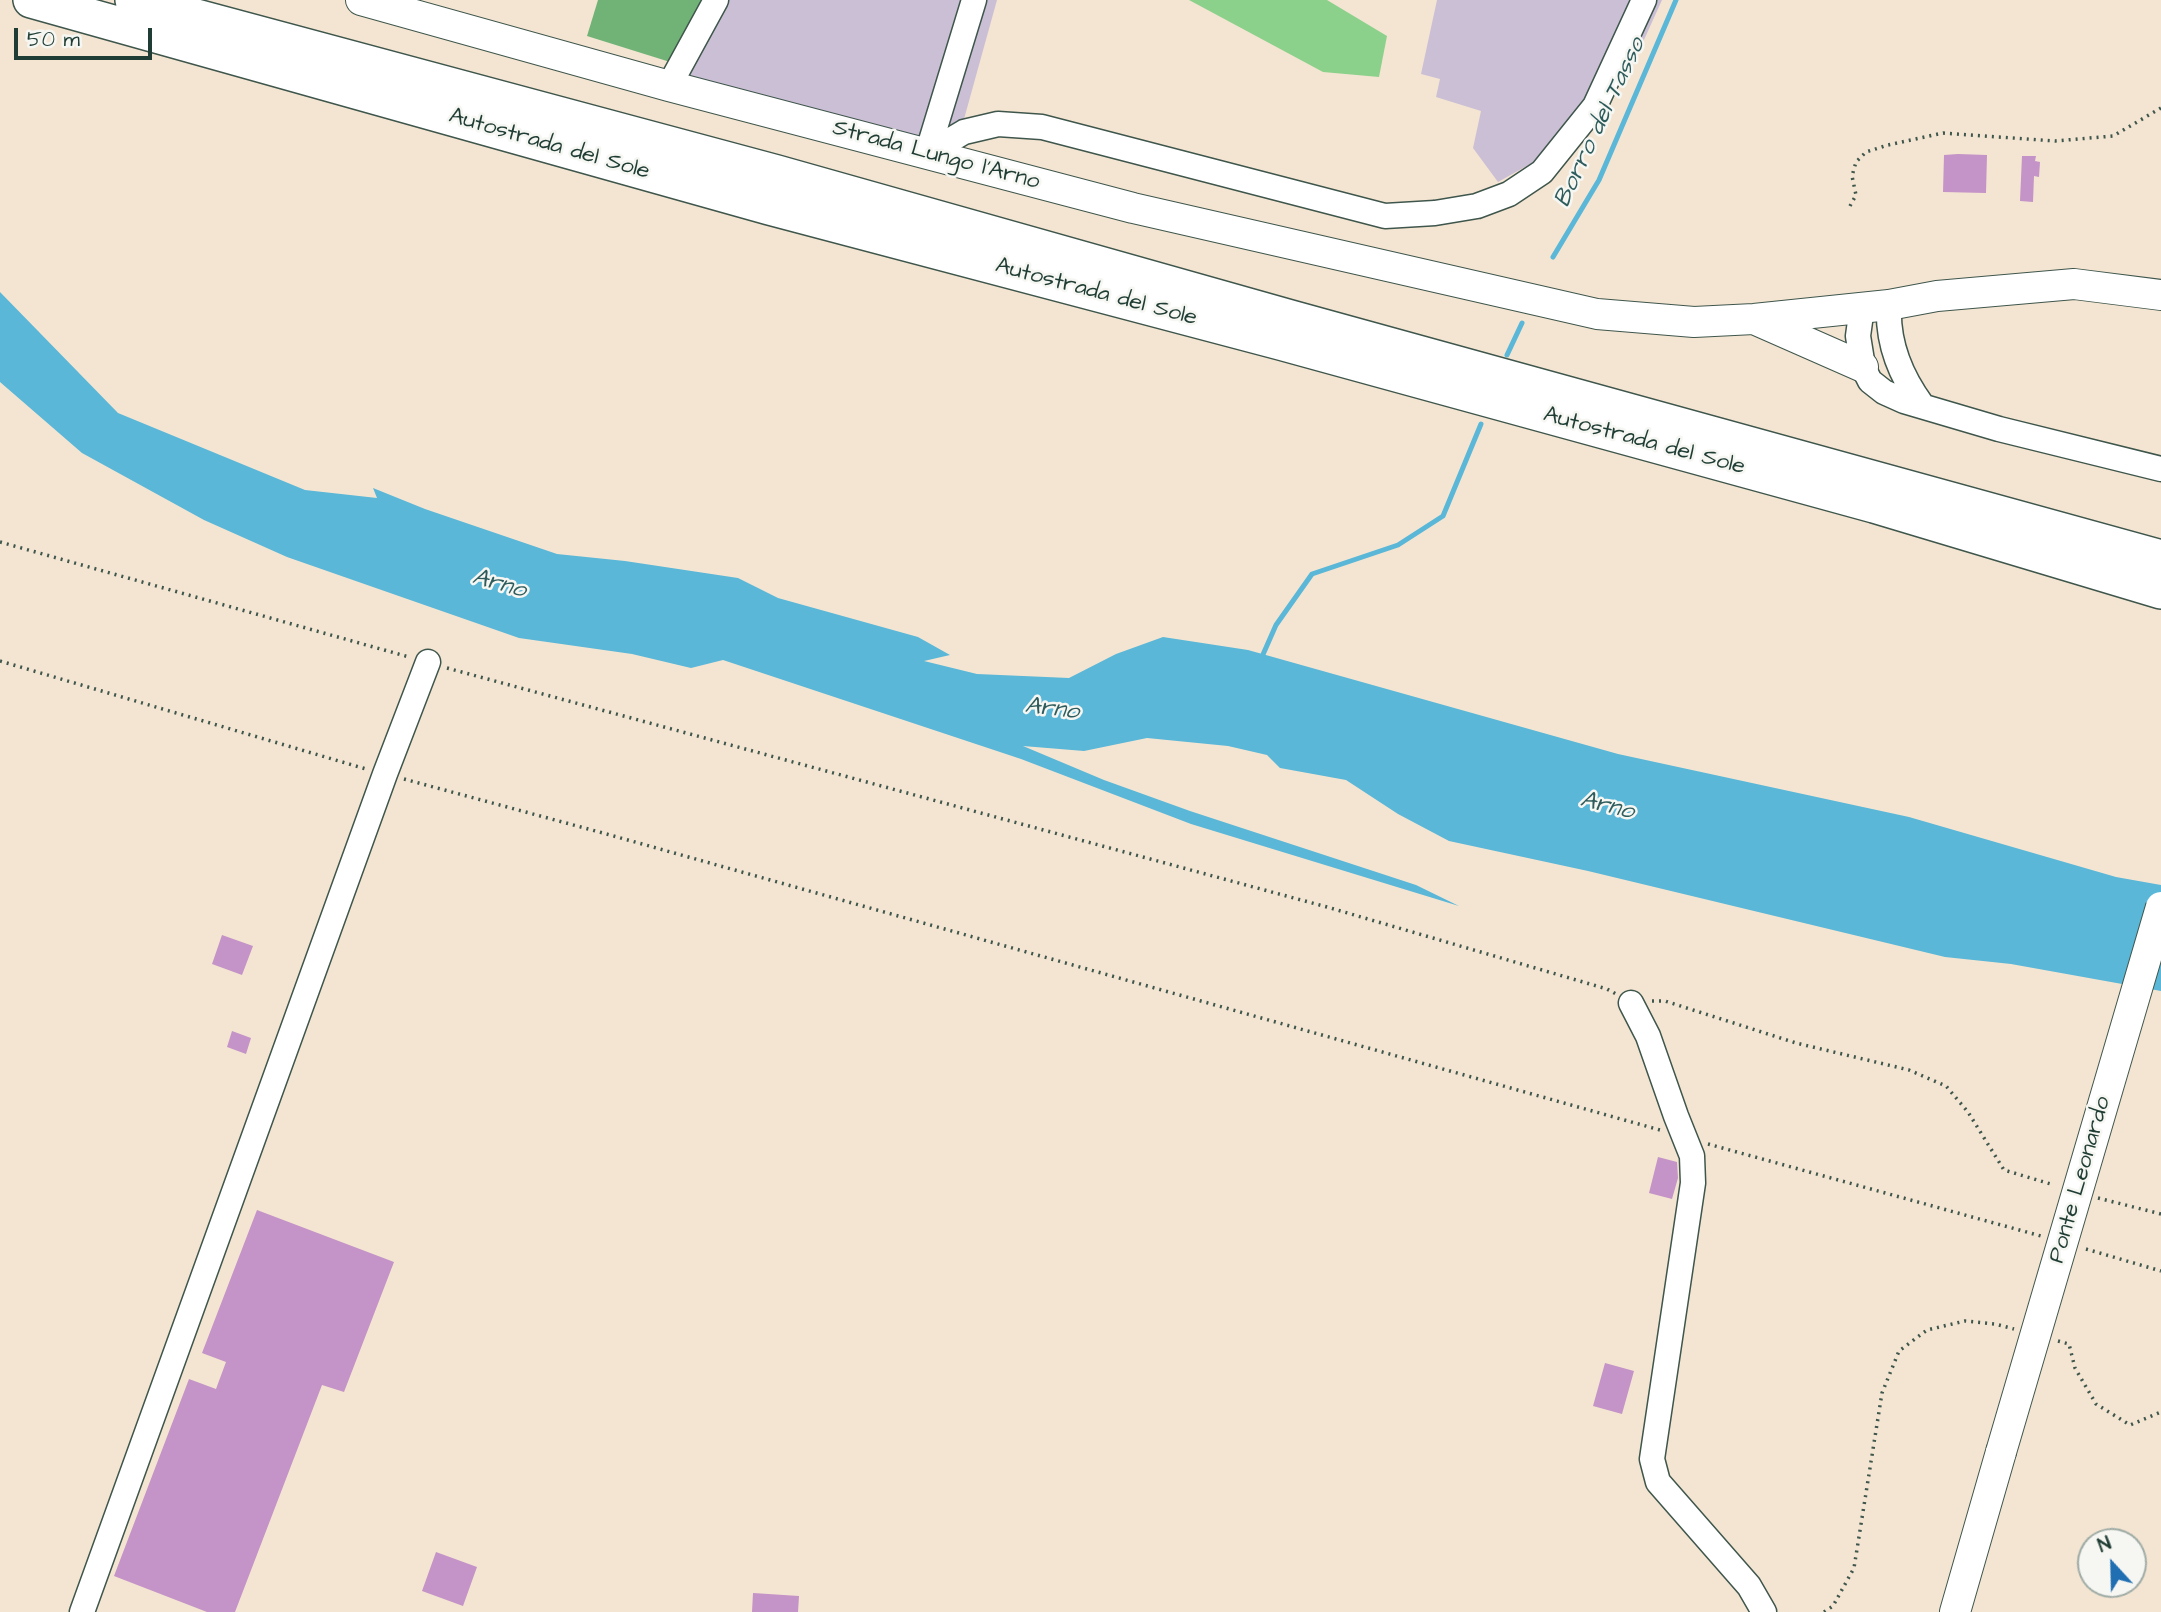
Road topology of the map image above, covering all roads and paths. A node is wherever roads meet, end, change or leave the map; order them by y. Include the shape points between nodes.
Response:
1 (31, 0) edge
2 (133, 0) edge
3 (716, 0) edge
4 (974, 0) edge
5 (1644, 0) edge
6 (375, 2) edge
7 (669, 86) junction
8 (2161, 108) edge
9 (926, 153) junction
10 (1850, 206) dead end
11 (2161, 295) edge
12 (1875, 306) junction
13 (1754, 319) junction
14 (1863, 367) junction
15 (1922, 405) junction
16 (2161, 469) edge
17 (0, 542) edge
18 (2161, 558) edge
19 (2161, 590) edge
20 (0, 661) edge
21 (428, 662) junction
22 (385, 774) junction
23 (2161, 907) edge
24 (1631, 1003) junction
25 (1685, 1137) junction
26 (2060, 1187) dead end
27 (2097, 1198) dead end
28 (2161, 1214) edge
29 (2048, 1238) dead end
30 (2086, 1249) dead end
31 (2161, 1271) edge
32 (2020, 1331) dead end
33 (2057, 1341) dead end
34 (2161, 1412) edge
35 (82, 1612) edge
36 (1764, 1612) edge
37 (1824, 1612) edge
38 (1955, 1612) edge

1 - 19 highway, Autostrada del Sole via 769,207 1874,505
2 - 18 highway, Autostrada del Sole via 777,173
3 - 7 street
4 - 9 street
5 - 9 street via 1595,106 1542,172 1509,194 1477,206 1385,216 1042,127 998,124 964,132
6 - 7 main road, Strada Lungo l'Arno
7 - 9 main road, Strada Lungo l'Arno
8 - 10 path via 2113,136 2055,141 1943,133 1888,145 1867,152 1856,162 1852,176 1856,195
9 - 13 main road, Strada Lungo l'Arno via 1133,208 1597,314 1694,322
11 - 12 main road, Strada Lungo l'Arno via 2074,284
12 - 13 main road, Strada Lungo l'Arno
12 - 14 street via 1858,335
12 - 15 street via 1888,325 1899,368
13 - 14 main road
14 - 15 street via 1870,381 1884,392
15 - 16 street via 1998,429
17 - 21 path
20 - 22 path
21 - 22 street
21 - 24 path via 1327,907 1607,989
22 - 25 path
22 - 35 street
23 - 38 main road, Ponte Leonardo, bridge
24 - 25 street
24 - 26 path via 1665,1001 1922,1075 1946,1086 2004,1170
25 - 29 path
25 - 36 street via 1692,1156 1693,1183 1651,1459 1658,1482 1749,1586
27 - 28 path
30 - 31 path
32 - 37 path via 1965,1321 1927,1330 1899,1350 1882,1393 1854,1568 1833,1606
33 - 34 path via 2069,1344 2074,1368 2096,1404 2130,1424

